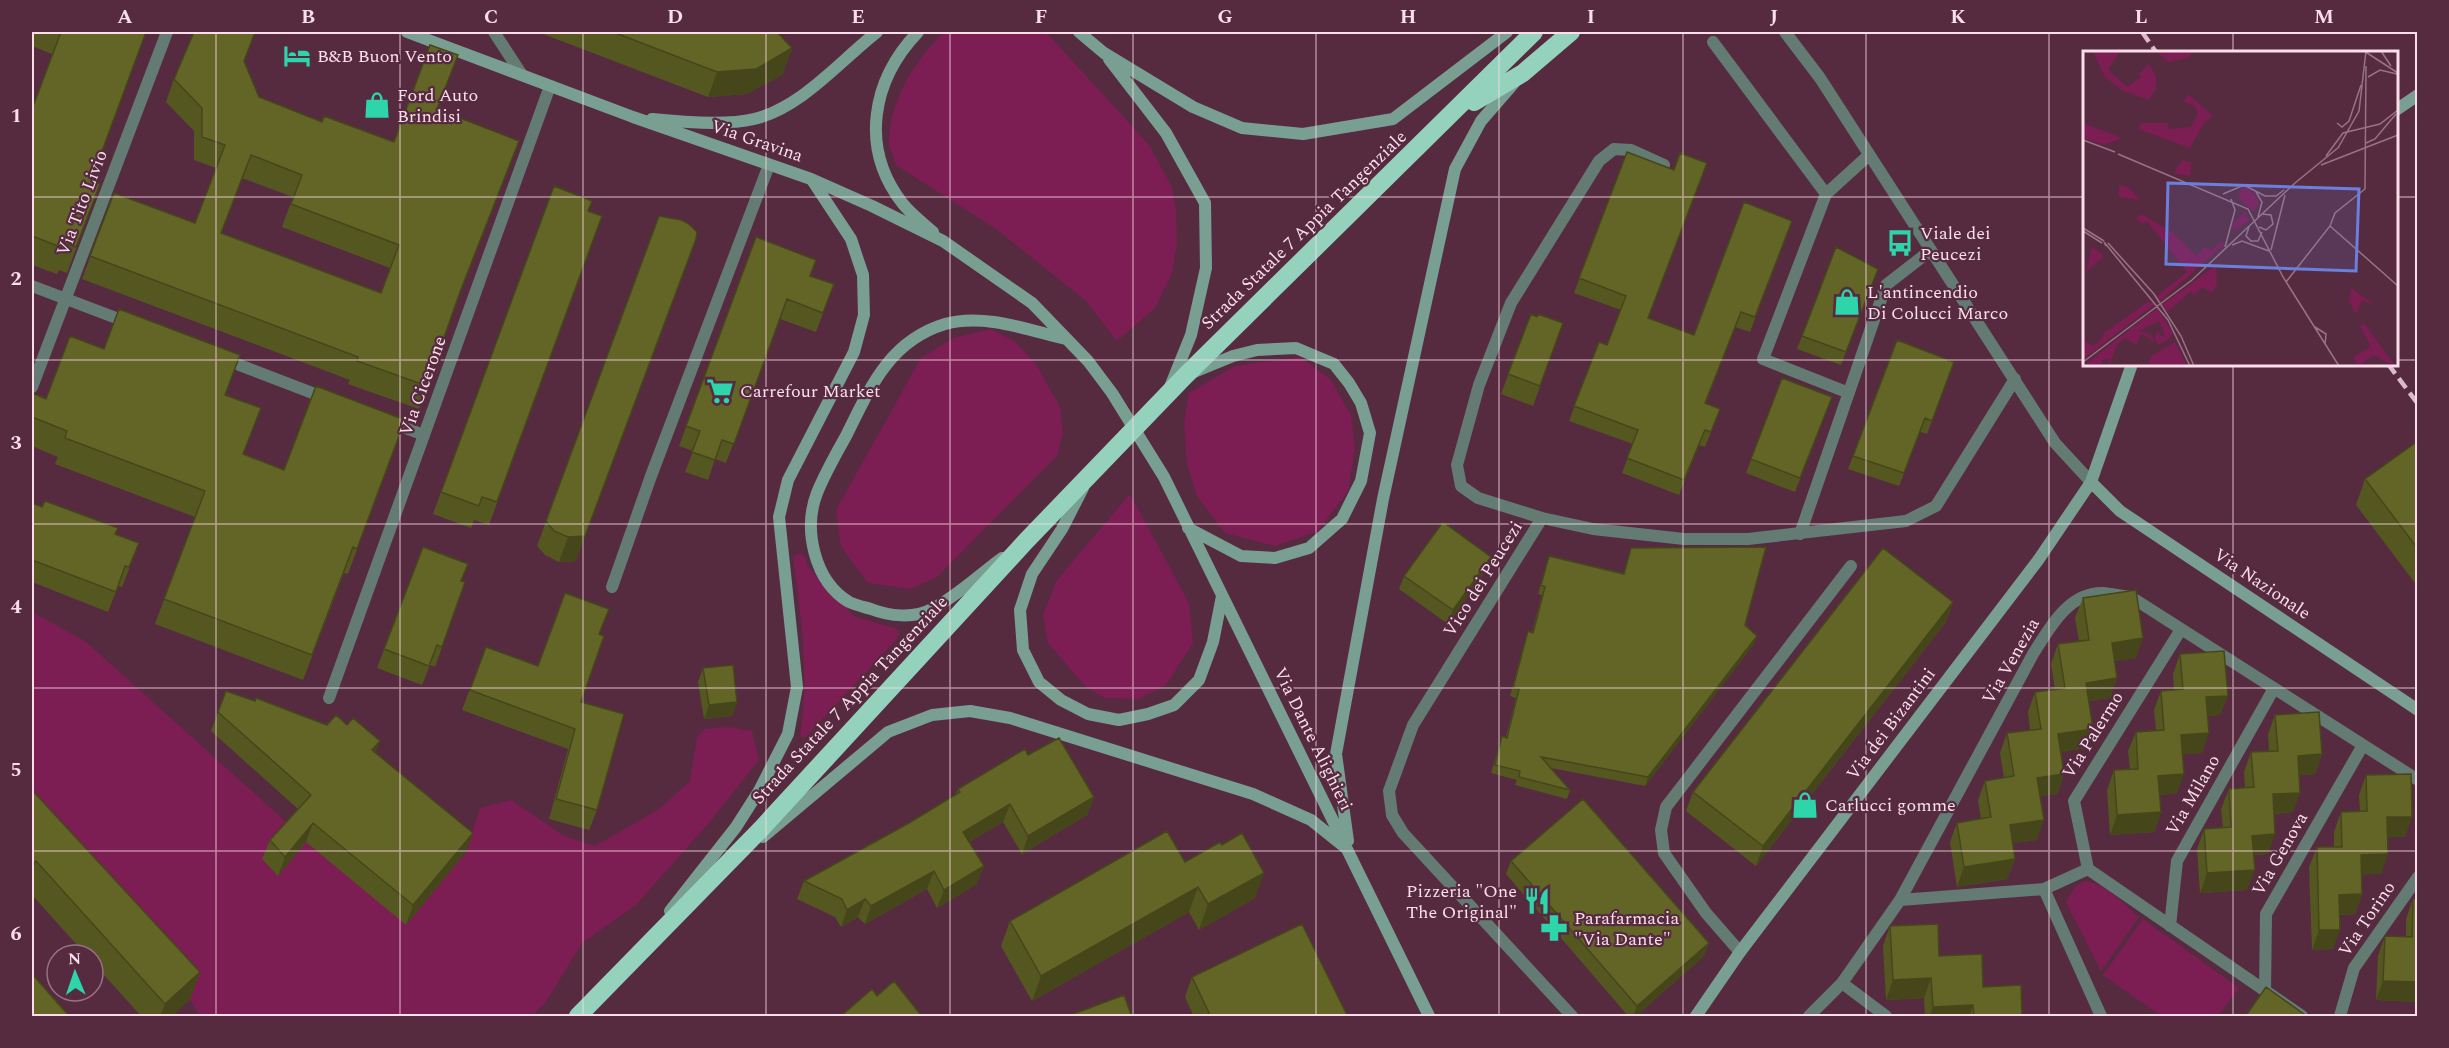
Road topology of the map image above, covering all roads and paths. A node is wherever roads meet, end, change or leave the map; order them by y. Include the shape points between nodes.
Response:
1 (167, 32) edge
2 (407, 32) edge
3 (494, 32) edge
4 (877, 32) edge
5 (918, 32) edge
6 (1079, 32) edge
7 (1507, 32) edge
8 (1534, 32) edge
9 (1571, 32) edge
10 (1785, 32) edge
11 (1713, 42) dead end
12 (1104, 53) junction
13 (1523, 73) junction
14 (522, 75) junction
15 (550, 86) junction
16 (2418, 95) edge
17 (2398, 109) edge
18 (1452, 115) junction
19 (633, 117) junction
20 (1869, 155) junction
21 (769, 165) junction
22 (1664, 165) edge
23 (812, 179) junction
24 (1826, 194) junction
25 (943, 242) junction
26 (1931, 250) junction
27 (32, 286) edge
28 (65, 299) junction
29 (141, 328) edge
30 (1067, 339) junction
31 (207, 352) edge
32 (2131, 366) edge
33 (1185, 376) junction
34 (2015, 379) junction
35 (32, 387) edge
36 (1112, 393) joint
37 (1849, 393) junction
38 (1166, 395) junction
39 (337, 402) edge
40 (381, 419) edge
41 (424, 435) junction
42 (1088, 479) junction
43 (2091, 482) junction
44 (1542, 518) junction
45 (1188, 528) junction
46 (1800, 534) junction
47 (1026, 541) junction
48 (1851, 566) dead end
49 (612, 587) dead end
50 (1222, 596) junction
51 (2180, 631) junction
52 (2273, 690) junction
53 (329, 698) dead end
54 (2418, 710) edge
55 (2362, 746) junction
56 (2418, 780) edge
57 (1349, 851) junction
58 (2088, 869) junction
59 (2418, 877) edge
60 (705, 888) junction
61 (2044, 889) junction
62 (1900, 900) junction
63 (2170, 926) junction
64 (1740, 952) junction
65 (615, 982) junction
66 (1842, 984) junction
67 (2265, 991) junction
68 (578, 1017) edge
69 (1430, 1017) edge
70 (1572, 1017) edge
71 (1696, 1017) edge
72 (1809, 1017) edge
73 (1886, 1017) edge
74 (2101, 1017) edge
75 (2302, 1017) edge
76 (2340, 1017) edge

1 - 28 street, Via Tito Livio
2 - 14 main road, Via Gravina
3 - 14 street
4 - 19 main road via 782,108 753,120 685,122
5 - 25 main road via 887,74 877,106 875,135 882,169 903,204
6 - 12 main road
7 - 12 main road via 1393,119 1303,134 1242,128 1193,106
8 - 18 highway, Strada Statale 7 Appia Tangenziale
9 - 13 highway, Strada Statale 7 Appia Tangenziale
10 - 20 street
11 - 24 street
12 - 38 main road via 1166,133 1205,203 1206,268 1191,336
13 - 18 highway, Strada Statale 7 Appia Tangenziale
13 - 57 main road via 1481,121 1455,170 1383,499 1336,754
14 - 15 main road, Via Gravina
15 - 19 main road, Via Gravina
15 - 41 street, Via Cicerone
16 - 17 main road
18 - 33 highway, Strada Statale 7 Appia Tangenziale
19 - 21 main road, Via Gravina
20 - 24 street
20 - 26 street
21 - 23 main road, Via Gravina
21 - 49 street
22 - 44 street via 1631,150 1614,149 1599,161 1511,303 1479,385 1457,465 1461,486 1478,498
23 - 25 main road, Via Gravina
23 - 65 main road via 851,239 863,275 864,315 854,352 788,480 779,518 797,687 788,734 736,827
24 - 37 street via 1762,359
25 - 30 main road, Via Gravina via 1032,303
26 - 34 street
26 - 37 street via 1886,285
27 - 28 street
28 - 29 street
28 - 35 street, Via Tito Livio
30 - 36 main road, Via Gravina
30 - 47 main road via 996,322 972,321 946,324 900,347 882,370 816,494 812,525 816,561 830,585 850,602 881,613 903,616 931,610
31 - 39 street
32 - 43 main road, Via dei Bizantini
33 - 38 highway, Strada Statale 7 Appia Tangenziale
33 - 45 main road via 1233,356 1296,348 1334,364 1361,402 1370,433 1361,481 1347,509 1309,548 1275,558 1241,556
34 - 43 street via 2055,443
34 - 46 street, Vico dei Peucezi via 1936,506 1906,521
36 - 45 main road, Via Dante Alighieri via 1164,477
37 - 46 street
38 - 42 highway
40 - 41 street
41 - 53 street, Via Cicerone
42 - 47 highway, Strada Statale 7 Appia Tangenziale
42 - 50 main road via 1032,574 1020,610 1023,650 1039,682 1061,700 1088,714 1119,720 1174,705 1199,680 1213,642
43 - 54 main road, Via Nazionale via 2120,511
43 - 64 main road, Via dei Bizantini via 2039,559
44 - 46 street, Vico dei Peucezi via 1593,529 1684,538
44 - 70 street, Vico dei Peucezi via 1413,725 1389,791 1392,815 1403,833
45 - 50 main road, Via Dante Alighieri
47 - 60 highway, Strada Statale 7 Appia Tangenziale
48 - 64 street via 1666,807 1661,830 1664,853 1706,914
50 - 57 main road, Via Dante Alighieri
51 - 52 street, Via Venezia
51 - 58 street, Via Palermo via 2074,801
51 - 62 street, Via Venezia via 2131,597 2101,593 2080,598 2058,616 2033,654
52 - 55 street, Via Venezia
52 - 63 street, Via Milano via 2176,861
55 - 56 street, Via Venezia
55 - 67 street, Via Genova via 2266,914
57 - 60 main road via 1311,820 1253,794 1010,718 970,711 932,715 888,732
57 - 69 main road, Via Dante Alighieri
58 - 61 street
58 - 63 street
59 - 76 street, Via Torino via 2354,968
60 - 65 highway, Strada Statale 7 Appia Tangenziale
61 - 62 street
61 - 74 street
62 - 66 street, Via Venezia
63 - 67 street
64 - 71 main road, Via dei Bizantini
65 - 68 highway
66 - 72 street, Via Venezia
66 - 73 street
67 - 75 street

